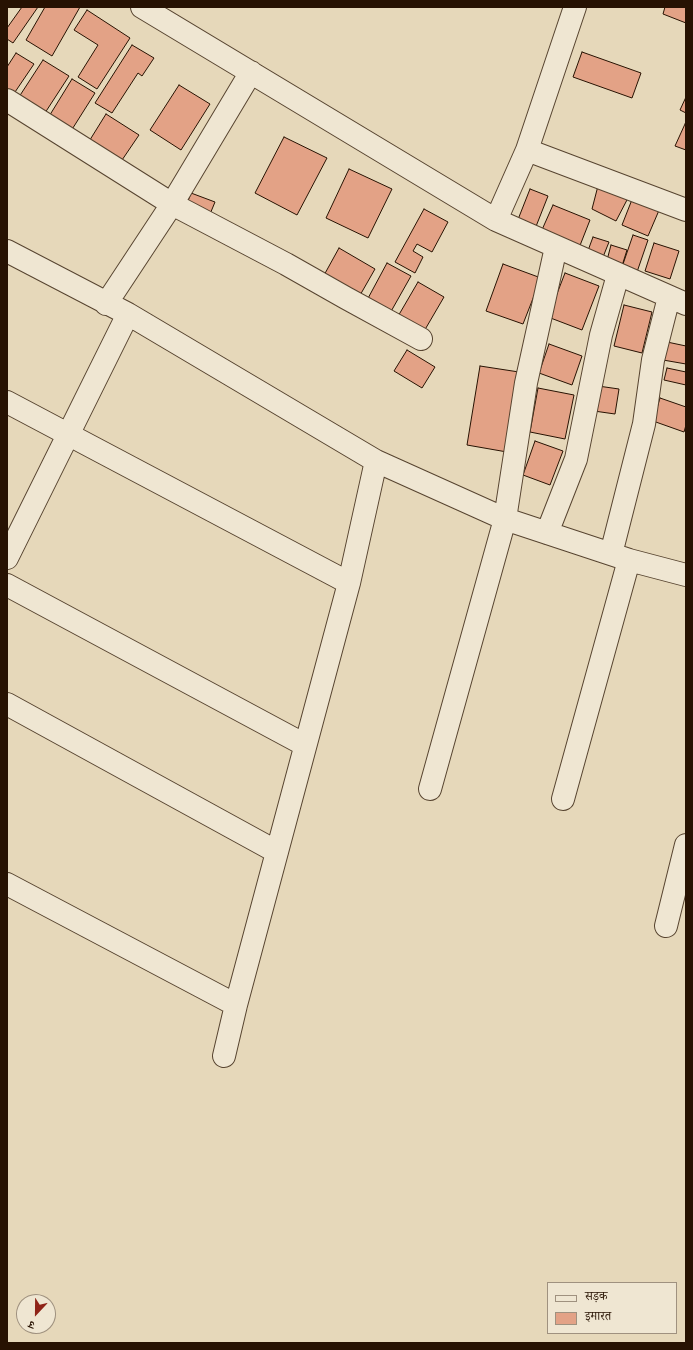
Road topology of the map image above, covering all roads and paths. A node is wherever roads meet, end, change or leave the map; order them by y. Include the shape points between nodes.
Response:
1 (142, 7) edge
2 (574, 7) edge
3 (251, 72) junction
4 (7, 100) edge
5 (527, 150) junction
6 (172, 204) junction
7 (686, 210) edge
8 (496, 220) junction
9 (556, 247) junction
10 (7, 251) edge
11 (618, 274) junction
12 (678, 301) edge
13 (106, 304) junction
14 (128, 314) junction
15 (421, 339) dead end
16 (7, 402) edge
17 (69, 436) junction
18 (376, 460) junction
19 (505, 519) junction
20 (547, 533) junction
21 (620, 557) junction
22 (7, 558) edge
23 (686, 575) edge
24 (349, 583) junction
25 (7, 585) edge
26 (7, 704) edge
27 (305, 745) junction
28 (430, 789) dead end
29 (564, 799) dead end
30 (686, 845) edge
31 (277, 852) junction
32 (7, 884) edge
33 (666, 926) dead end
34 (236, 1005) junction
35 (224, 1056) dead end

1 - 3 street
2 - 5 street
3 - 6 street
3 - 8 street
4 - 6 street
5 - 7 street
5 - 8 street
6 - 13 street
6 - 15 street
8 - 9 street
9 - 11 street
9 - 19 street via 526,383
10 - 13 street
11 - 12 street
11 - 20 street via 601,336 576,459
12 - 21 street via 654,360
13 - 14 street
14 - 17 street
14 - 18 street
16 - 17 street
17 - 22 street
17 - 24 street
18 - 19 street
18 - 24 street
19 - 20 street
19 - 28 street
20 - 21 street
21 - 23 street
21 - 29 street
24 - 27 street
25 - 27 street
26 - 31 street
27 - 31 street
30 - 33 street
31 - 34 street
32 - 34 street
34 - 35 street

